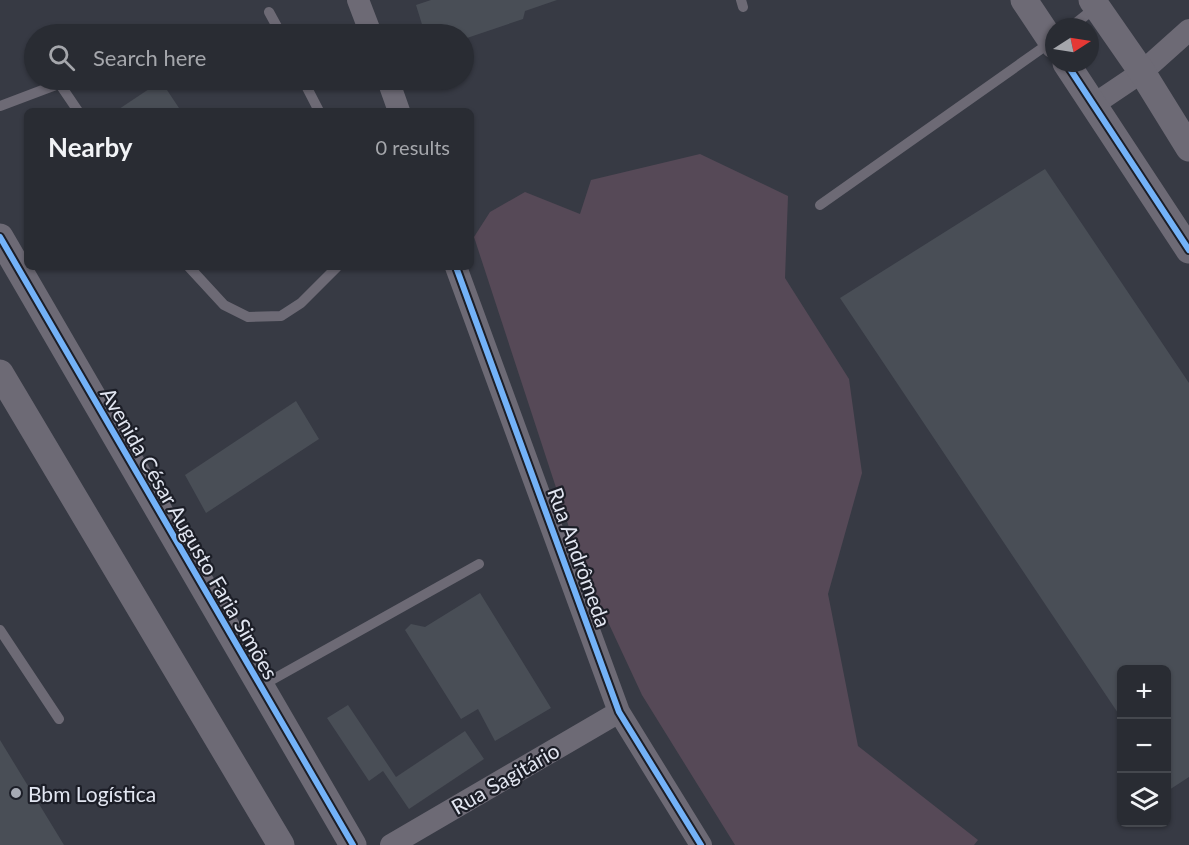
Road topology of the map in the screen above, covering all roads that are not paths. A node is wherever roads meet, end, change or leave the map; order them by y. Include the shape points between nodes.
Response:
1 (358, 0) edge
2 (1024, 0) edge
3 (1094, 4) edge
4 (269, 12) dead end
5 (1081, 18) edge
6 (276, 24) edge
7 (367, 24) edge
8 (1045, 26) edge
9 (1189, 30) edge
10 (1045, 51) edge
11 (1075, 72) edge
12 (1142, 72) junction
13 (43, 90) edge
14 (68, 90) edge
15 (308, 90) edge
16 (392, 90) edge
17 (1093, 105) junction
18 (0, 106) edge
19 (77, 108) edge
20 (317, 108) edge
21 (398, 108) edge
22 (1189, 148) edge
23 (820, 205) dead end
24 (0, 237) edge
25 (1189, 250) edge
26 (192, 270) edge
27 (335, 270) edge
28 (457, 270) edge
29 (0, 374) edge
30 (479, 564) dead end
31 (0, 630) edge
32 (260, 686) junction
33 (619, 712) junction
34 (59, 719) dead end
35 (281, 845) edge
36 (352, 845) edge
37 (391, 845) edge
38 (701, 845) edge

1 - 7 street
2 - 8 street
3 - 5 lane
3 - 12 street
4 - 6 lane
9 - 12 street
10 - 23 lane
11 - 17 street
12 - 17 street
12 - 22 street
13 - 18 lane
14 - 19 lane
15 - 20 lane
16 - 21 street
17 - 25 street
24 - 32 street, Avenida César Augusto Faria Simões
26 - 27 lane via 224,305 248,317 281,316 301,303
28 - 33 street, Rua Andrômeda
29 - 35 street
30 - 32 lane
31 - 34 lane
32 - 36 street, Avenida César Augusto Faria Simões
33 - 37 street, Rua Sagitário
33 - 38 street, Rua Andrômeda

